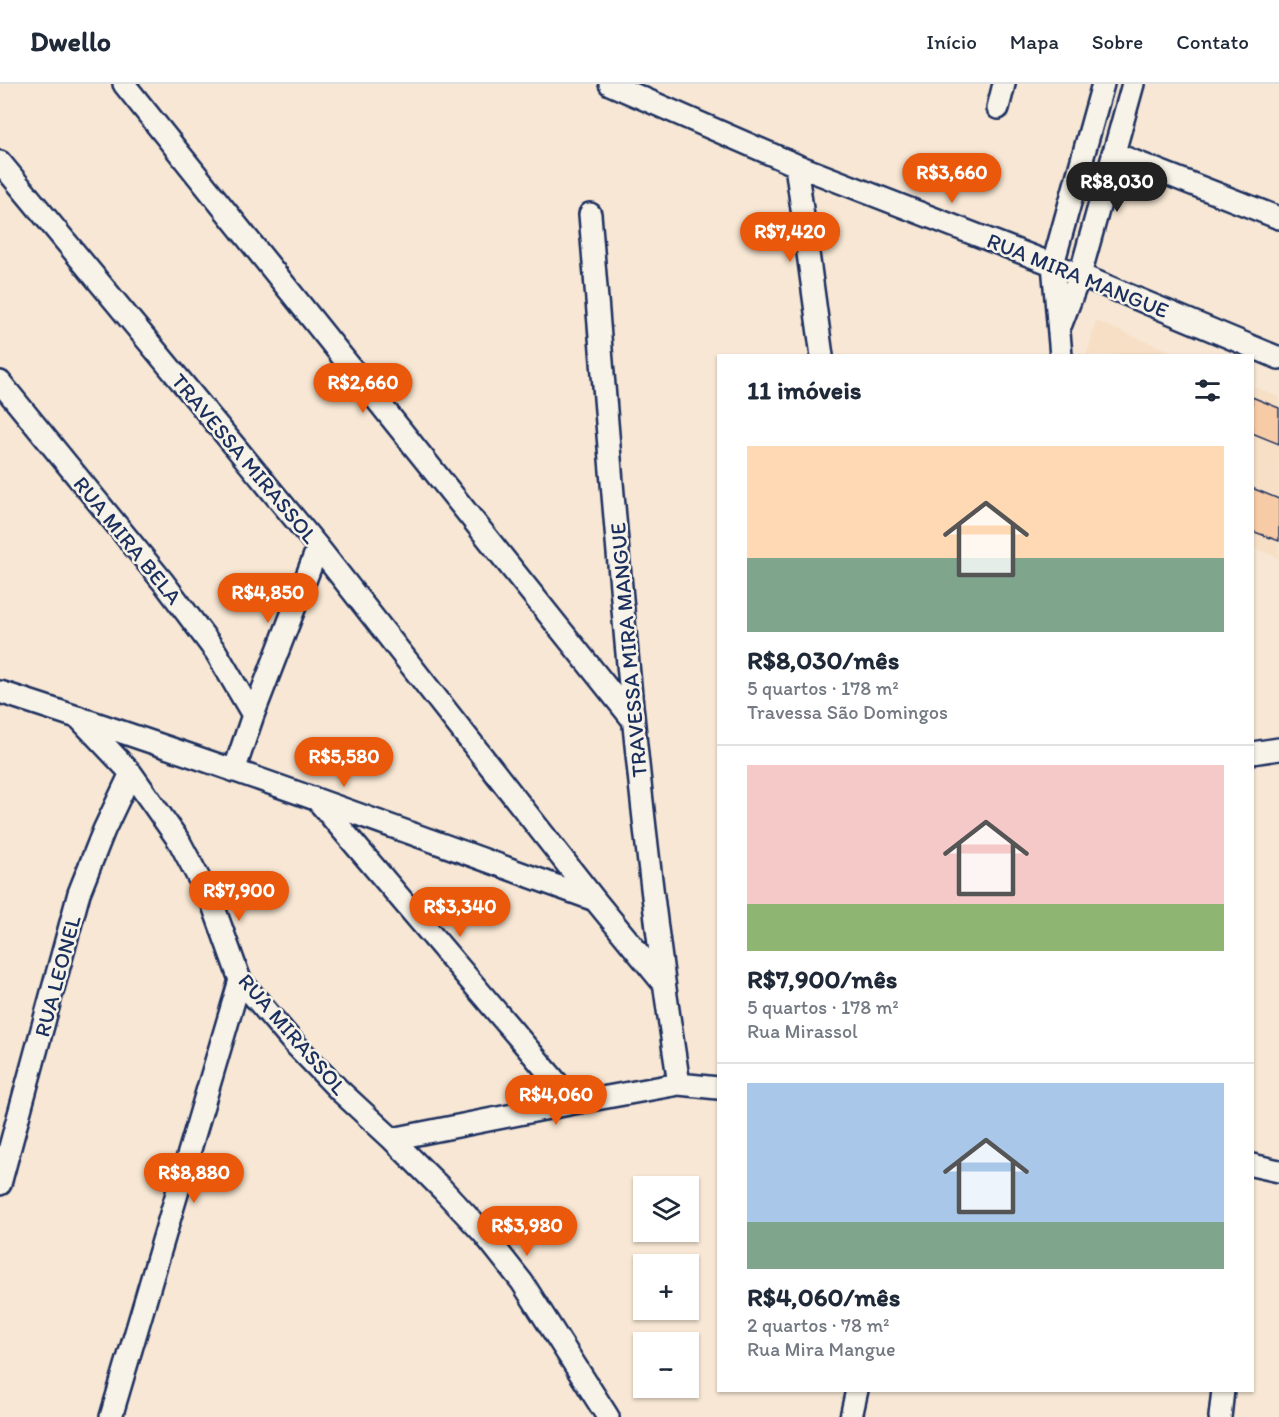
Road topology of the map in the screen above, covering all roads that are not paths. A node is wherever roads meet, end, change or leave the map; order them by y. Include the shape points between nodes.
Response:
1 (124, 84) edge
2 (610, 84) edge
3 (1004, 84) edge
4 (1103, 84) edge
5 (1132, 84) edge
6 (998, 108) dead end
7 (1113, 153) junction
8 (0, 162) edge
9 (796, 165) junction
10 (590, 214) dead end
11 (1279, 218) edge
12 (1053, 264) junction
13 (1080, 275) junction
14 (1060, 328) junction
15 (822, 354) edge
16 (1061, 354) edge
17 (1279, 358) edge
18 (0, 382) edge
19 (318, 547) junction
20 (0, 693) edge
21 (253, 715) junction
22 (78, 717) junction
23 (633, 720) junction
24 (1279, 749) edge
25 (1254, 753) edge
26 (234, 771) junction
27 (131, 773) junction
28 (316, 799) junction
29 (595, 900) junction
30 (240, 980) junction
31 (663, 983) junction
32 (679, 1084) junction
33 (717, 1088) edge
34 (574, 1103) junction
35 (392, 1139) junction
36 (1254, 1166) edge
37 (1279, 1171) edge
38 (0, 1184) edge
39 (857, 1392) edge
40 (1223, 1392) edge
41 (111, 1417) edge
42 (608, 1417) edge
43 (851, 1417) edge
44 (1220, 1417) edge

1 - 23 street
2 - 9 street, RUA MIRA MANGUE
3 - 6 street
4 - 12 street
5 - 7 street
7 - 11 street
7 - 13 street
8 - 19 street, TRAVESSA MIRASSOL
9 - 12 street, RUA MIRA MANGUE
9 - 15 street
10 - 23 street, TRAVESSA MIRA MANGUE
12 - 13 street, RUA MIRA MANGUE
12 - 14 street
13 - 14 street
13 - 17 street, RUA MIRA MANGUE
14 - 16 street
18 - 21 street, RUA MIRA BELA via 164,583 216,652
19 - 21 street
19 - 29 street, TRAVESSA MIRASSOL
20 - 22 street, RUA MIRASSOL
21 - 26 street
22 - 26 street
22 - 27 street, RUA MIRASSOL
23 - 31 street, TRAVESSA MIRA MANGUE
24 - 25 street
26 - 28 street
27 - 30 street, RUA MIRASSOL via 179,841 213,905
27 - 38 street, RUA LEONEL via 79,894
28 - 29 street
28 - 34 street
29 - 31 street, TRAVESSA MIRASSOL
30 - 35 street, RUA MIRASSOL via 331,1082
30 - 41 street
31 - 32 street, TRAVESSA MIRA MANGUE
32 - 33 street
32 - 34 street
34 - 35 street
35 - 42 street, RUA MIRASSOL via 484,1234 522,1281
36 - 37 street
39 - 43 street
40 - 44 street

